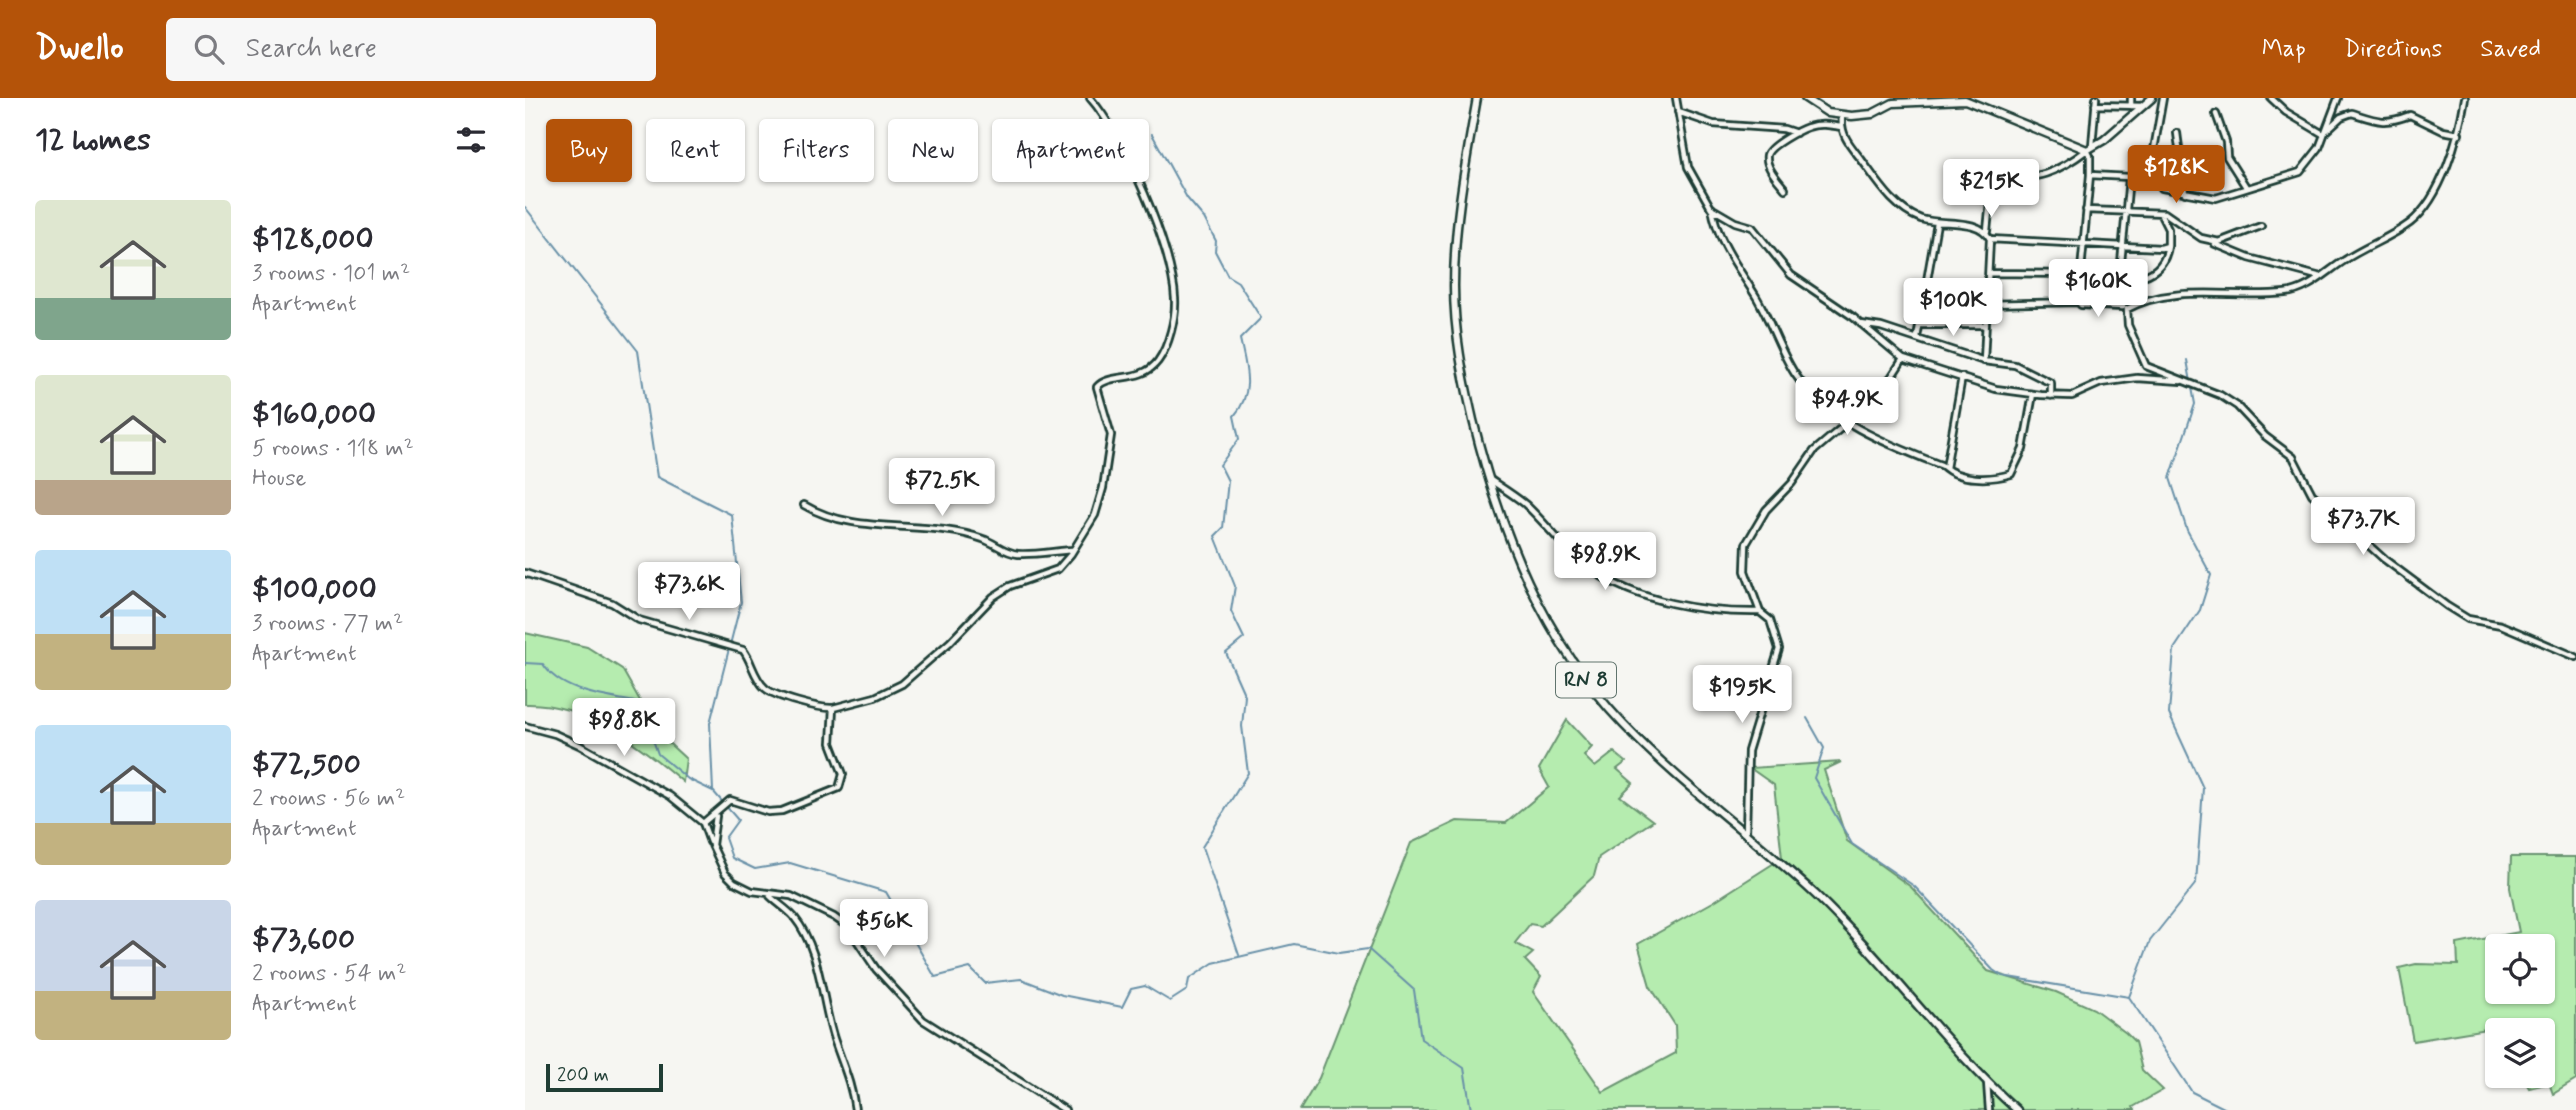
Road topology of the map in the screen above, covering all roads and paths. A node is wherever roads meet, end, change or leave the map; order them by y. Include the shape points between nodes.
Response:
1 (1090, 98) edge
2 (1477, 98) edge
3 (1676, 98) edge
4 (1805, 98) edge
5 (2096, 98) edge
6 (2131, 98) edge
7 (2152, 98) edge
8 (2163, 98) edge
9 (2271, 98) edge
10 (2338, 98) edge
11 (2465, 98) edge
12 (1964, 99) edge
13 (1895, 101) edge
14 (2095, 105) junction
15 (2131, 106) junction
16 (2143, 106) junction
17 (1678, 112) junction
18 (2215, 114) dead end
19 (1842, 116) junction
20 (1841, 127) junction
21 (1796, 133) junction
22 (2176, 133) dead end
23 (2323, 134) junction
24 (2459, 134) junction
25 (2089, 149) junction
26 (2089, 175) junction
27 (2129, 177) junction
28 (2149, 178) junction
29 (2246, 187) junction
30 (1785, 189) dead end
31 (2185, 193) junction
32 (1711, 208) junction
33 (2086, 210) junction
34 (2126, 212) junction
35 (2160, 213) junction
36 (1937, 223) junction
37 (2261, 226) dead end
38 (1987, 233) junction
39 (1990, 239) junction
40 (2211, 242) junction
41 (2083, 244) junction
42 (2123, 246) junction
43 (2168, 246) junction
44 (1989, 273) junction
45 (2321, 276) junction
46 (2080, 277) junction
47 (2119, 278) junction
48 (1922, 301) junction
49 (2078, 302) junction
50 (1987, 304) junction
51 (1860, 324) junction
52 (1919, 325) junction
53 (1986, 325) junction
54 (1917, 338) junction
55 (1903, 359) junction
56 (1984, 361) junction
57 (1962, 377) junction
58 (2186, 381) junction
59 (2033, 394) junction
60 (2051, 396) junction
61 (1849, 423) junction
62 (1946, 469) junction
63 (1489, 479) junction
64 (804, 505) dead end
65 (1073, 550) junction
66 (525, 573) edge
67 (1760, 611) junction
68 (2576, 657) edge
69 (833, 708) junction
70 (525, 726) edge
71 (716, 815) junction
72 (703, 823) junction
73 (1746, 834) junction
74 (712, 845) junction
75 (769, 895) junction
76 (1987, 1082) junction
77 (855, 1110) edge
78 (1065, 1110) edge
79 (1989, 1110) edge
80 (2017, 1110) edge

1 - 65 street via 1127,156 1161,240 1175,300 1158,362 1139,375 1104,381 1097,387 1111,435 1103,488 1094,515
2 - 63 main road, RN 8 via 1455,236 1454,290 1461,364
3 - 17 street
4 - 19 main road
5 - 14 street
6 - 15 street
7 - 16 main road
8 - 28 street
9 - 23 street
10 - 23 street
11 - 24 street
12 - 13 main road
12 - 25 main road
13 - 19 main road via 1872,114
14 - 15 street
14 - 25 street
15 - 16 street
16 - 25 main road
17 - 21 street via 1713,124
17 - 32 street via 1688,167
18 - 29 street via 2227,158
19 - 20 street
20 - 21 street via 1825,124
20 - 36 street via 1900,208
21 - 30 street via 1769,150 1766,158
22 - 31 street
23 - 24 street via 2352,113 2375,122 2410,116
23 - 29 street via 2319,148 2300,172
24 - 45 street via 2422,212
25 - 26 street
25 - 38 street via 2060,170 1992,181
26 - 27 street
26 - 33 street
27 - 28 street
27 - 34 street
28 - 31 street via 2162,188
29 - 31 street via 2216,198
32 - 51 street via 1752,227 1791,275
32 - 61 street via 1716,229 1769,318 1795,373
33 - 34 street
33 - 41 street
34 - 35 street
34 - 42 street
35 - 40 street
35 - 43 street via 2168,229
36 - 38 street via 1977,226
36 - 48 street
37 - 40 street via 2225,242
38 - 39 street
39 - 41 street
39 - 44 street
40 - 45 street via 2238,255
41 - 42 street
41 - 46 street
42 - 43 street
42 - 47 street
43 - 47 street via 2163,264 2146,277
44 - 46 street
44 - 50 street
45 - 58 street via 2295,292 2189,294 2140,302 2127,309 2128,325 2146,366
46 - 47 street
46 - 49 street
47 - 49 street via 2123,307
48 - 50 street
48 - 52 street
49 - 50 street
50 - 53 street
51 - 54 street
51 - 55 street
52 - 53 street
52 - 54 street
53 - 56 street
54 - 56 street
55 - 57 street
55 - 61 street
56 - 60 street via 2015,365 2051,383
57 - 59 street via 1996,389
57 - 62 street
58 - 60 street via 2137,378 2101,383 2072,396
58 - 68 street via 2227,399 2287,451 2312,494 2418,586 2467,619 2501,625
59 - 60 street
59 - 62 street via 2023,449 2011,474 1968,477
61 - 62 street
61 - 67 street via 1814,450 1749,536 1745,571
63 - 67 street via 1524,503 1588,567 1609,580 1654,598 1710,610
63 - 73 main road, RN 8 via 1522,572 1585,678 1667,769
64 - 65 street via 850,524 950,532 1018,554
65 - 69 street via 1058,569 993,597 902,684
66 - 69 street via 613,603 639,620 743,650 748,666 766,689 820,709
67 - 73 street via 1770,620 1779,656 1748,751
69 - 71 street via 831,743 843,774 839,788 782,811 724,804
70 - 72 street via 579,745 670,796
71 - 72 street
71 - 74 street
72 - 74 street
73 - 76 main road, RN 8 via 1837,916
74 - 75 street via 734,882
75 - 77 street via 795,918 814,955 834,1040 852,1082
75 - 78 street via 790,896 834,917 923,1020
76 - 79 street
76 - 80 main road, RN 8

